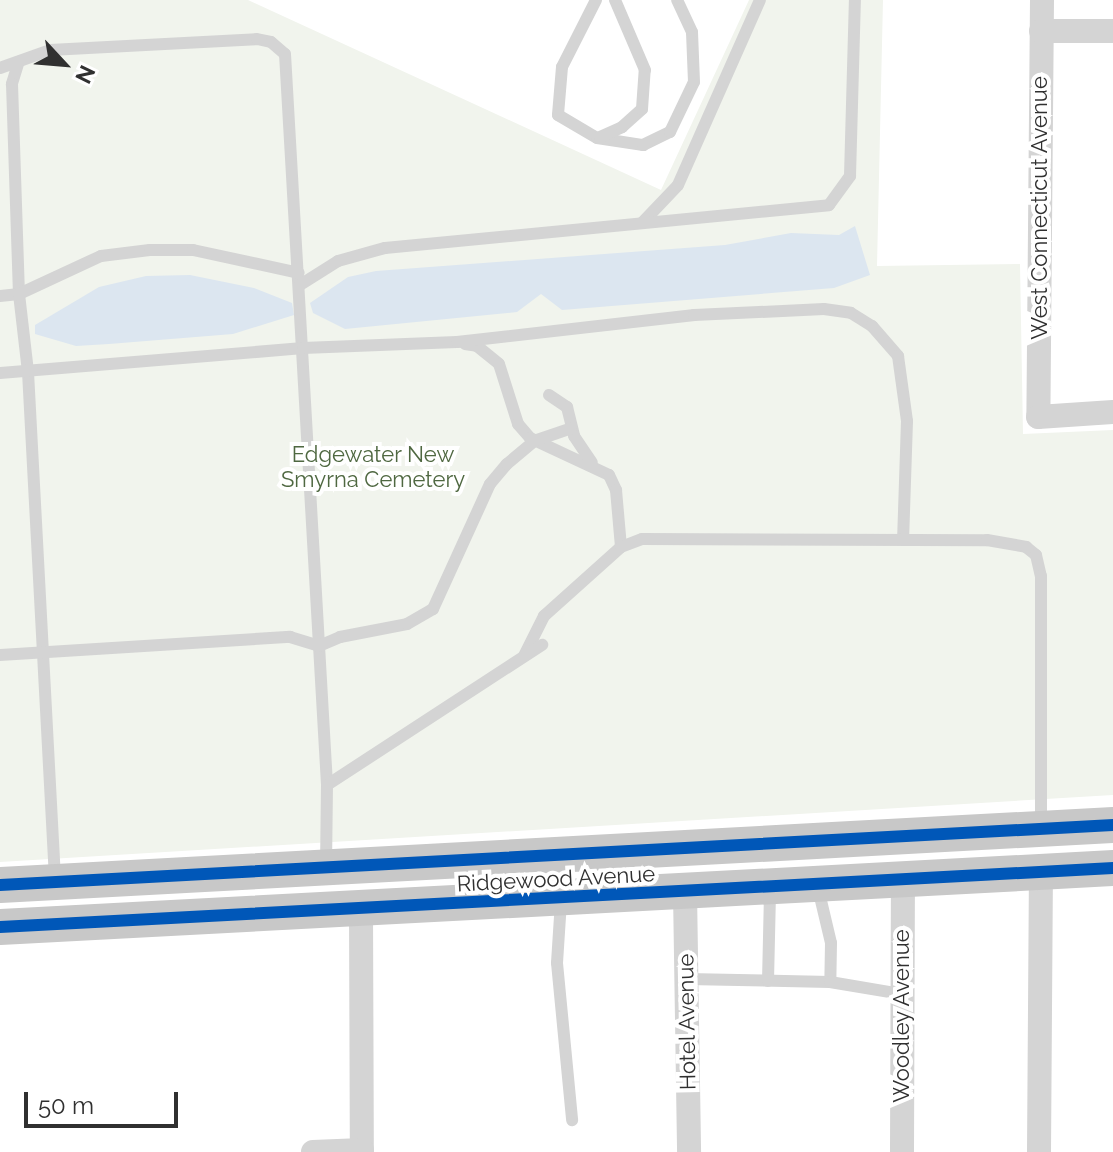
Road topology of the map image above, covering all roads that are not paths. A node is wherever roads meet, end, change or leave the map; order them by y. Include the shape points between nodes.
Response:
1 (596, 0) edge
2 (615, 0) edge
3 (677, 0) edge
4 (760, 0) edge
5 (855, 0) edge
6 (1042, 0) edge
7 (1041, 31) junction
8 (1113, 31) edge
9 (18, 64) junction
10 (0, 68) edge
11 (0, 75) edge
12 (12, 84) junction
13 (597, 138) junction
14 (642, 223) junction
15 (299, 279) junction
16 (19, 294) junction
17 (0, 296) edge
18 (457, 342) junction
19 (303, 348) junction
20 (28, 372) junction
21 (0, 373) edge
22 (549, 395) dead end
23 (1113, 412) edge
24 (571, 428) junction
25 (534, 441) junction
26 (592, 463) junction
27 (903, 539) junction
28 (621, 547) junction
29 (542, 645) dead end
30 (319, 646) junction
31 (40, 653) junction
32 (0, 655) edge
33 (524, 656) junction
34 (327, 785) junction
35 (1113, 825) edge
36 (1041, 831) junction
37 (635, 852) junction
38 (326, 868) junction
39 (1113, 868) edge
40 (1041, 873) junction
41 (903, 880) junction
42 (55, 882) junction
43 (0, 885) edge
44 (818, 885) junction
45 (770, 887) junction
46 (685, 892) junction
47 (561, 898) junction
48 (369, 908) junction
49 (17, 926) edge
50 (687, 979) junction
51 (768, 981) junction
52 (830, 982) junction
53 (902, 994) junction
54 (572, 1120) dead end
55 (362, 1151) edge
56 (313, 1152) edge
57 (689, 1152) edge
58 (902, 1152) edge
59 (1039, 1152) edge

1 - 13 lane via 562,67 558,115
2 - 13 lane via 645,70 642,109 622,127
3 - 13 lane via 692,32 694,82 670,132 643,145
4 - 14 lane via 678,185
5 - 14 lane via 852,151 843,192 829,205 802,210
6 - 7 street, West Connecticut Avenue
7 - 8 street
7 - 23 street, West Connecticut Avenue via 1038,417
9 - 10 lane
9 - 12 lane
9 - 15 lane via 50,50 257,39 280,47 288,65
11 - 12 lane
12 - 16 lane
14 - 15 lane via 385,248
15 - 16 lane via 193,250 150,250 101,256
15 - 19 lane
16 - 17 lane
16 - 20 lane
18 - 19 lane
18 - 25 lane via 477,346 499,364 518,424
18 - 27 lane via 694,315 824,309 851,313 872,326 898,356 907,421
19 - 20 lane
19 - 30 lane
20 - 21 lane
20 - 31 lane
22 - 24 lane via 567,407
24 - 25 lane
24 - 26 lane
25 - 26 lane
25 - 30 lane via 490,484 433,609 407,624
26 - 28 lane via 609,475 616,490
27 - 28 lane via 642,539
27 - 36 lane via 987,540 1026,547 1036,555 1041,576
28 - 33 lane via 544,616
29 - 33 lane
30 - 31 lane via 290,637
30 - 34 lane
31 - 32 lane
31 - 42 lane
33 - 34 lane
34 - 38 lane
35 - 36 main road, Ridgewood Avenue
36 - 37 main road, Ridgewood Avenue
37 - 38 main road, Ridgewood Avenue
37 - 48 main road via 609,873 402,886
38 - 42 main road, Ridgewood Avenue
38 - 49 main road via 295,893 75,907
39 - 40 main road, Ridgewood Avenue
40 - 41 main road, Ridgewood Avenue
40 - 59 street
41 - 44 main road, Ridgewood Avenue
41 - 53 street, Woodley Avenue
42 - 43 main road, Ridgewood Avenue
44 - 45 main road, Ridgewood Avenue
44 - 52 lane via 831,943
45 - 46 main road, Ridgewood Avenue
45 - 51 lane
46 - 47 main road, Ridgewood Avenue
46 - 50 street, Hotel Avenue
47 - 48 main road, Ridgewood Avenue
47 - 54 lane via 557,963
48 - 49 main road, Ridgewood Avenue
48 - 55 street
50 - 51 lane
50 - 57 street, Hotel Avenue
51 - 52 lane
52 - 53 lane
53 - 58 street, Woodley Avenue
55 - 56 street

